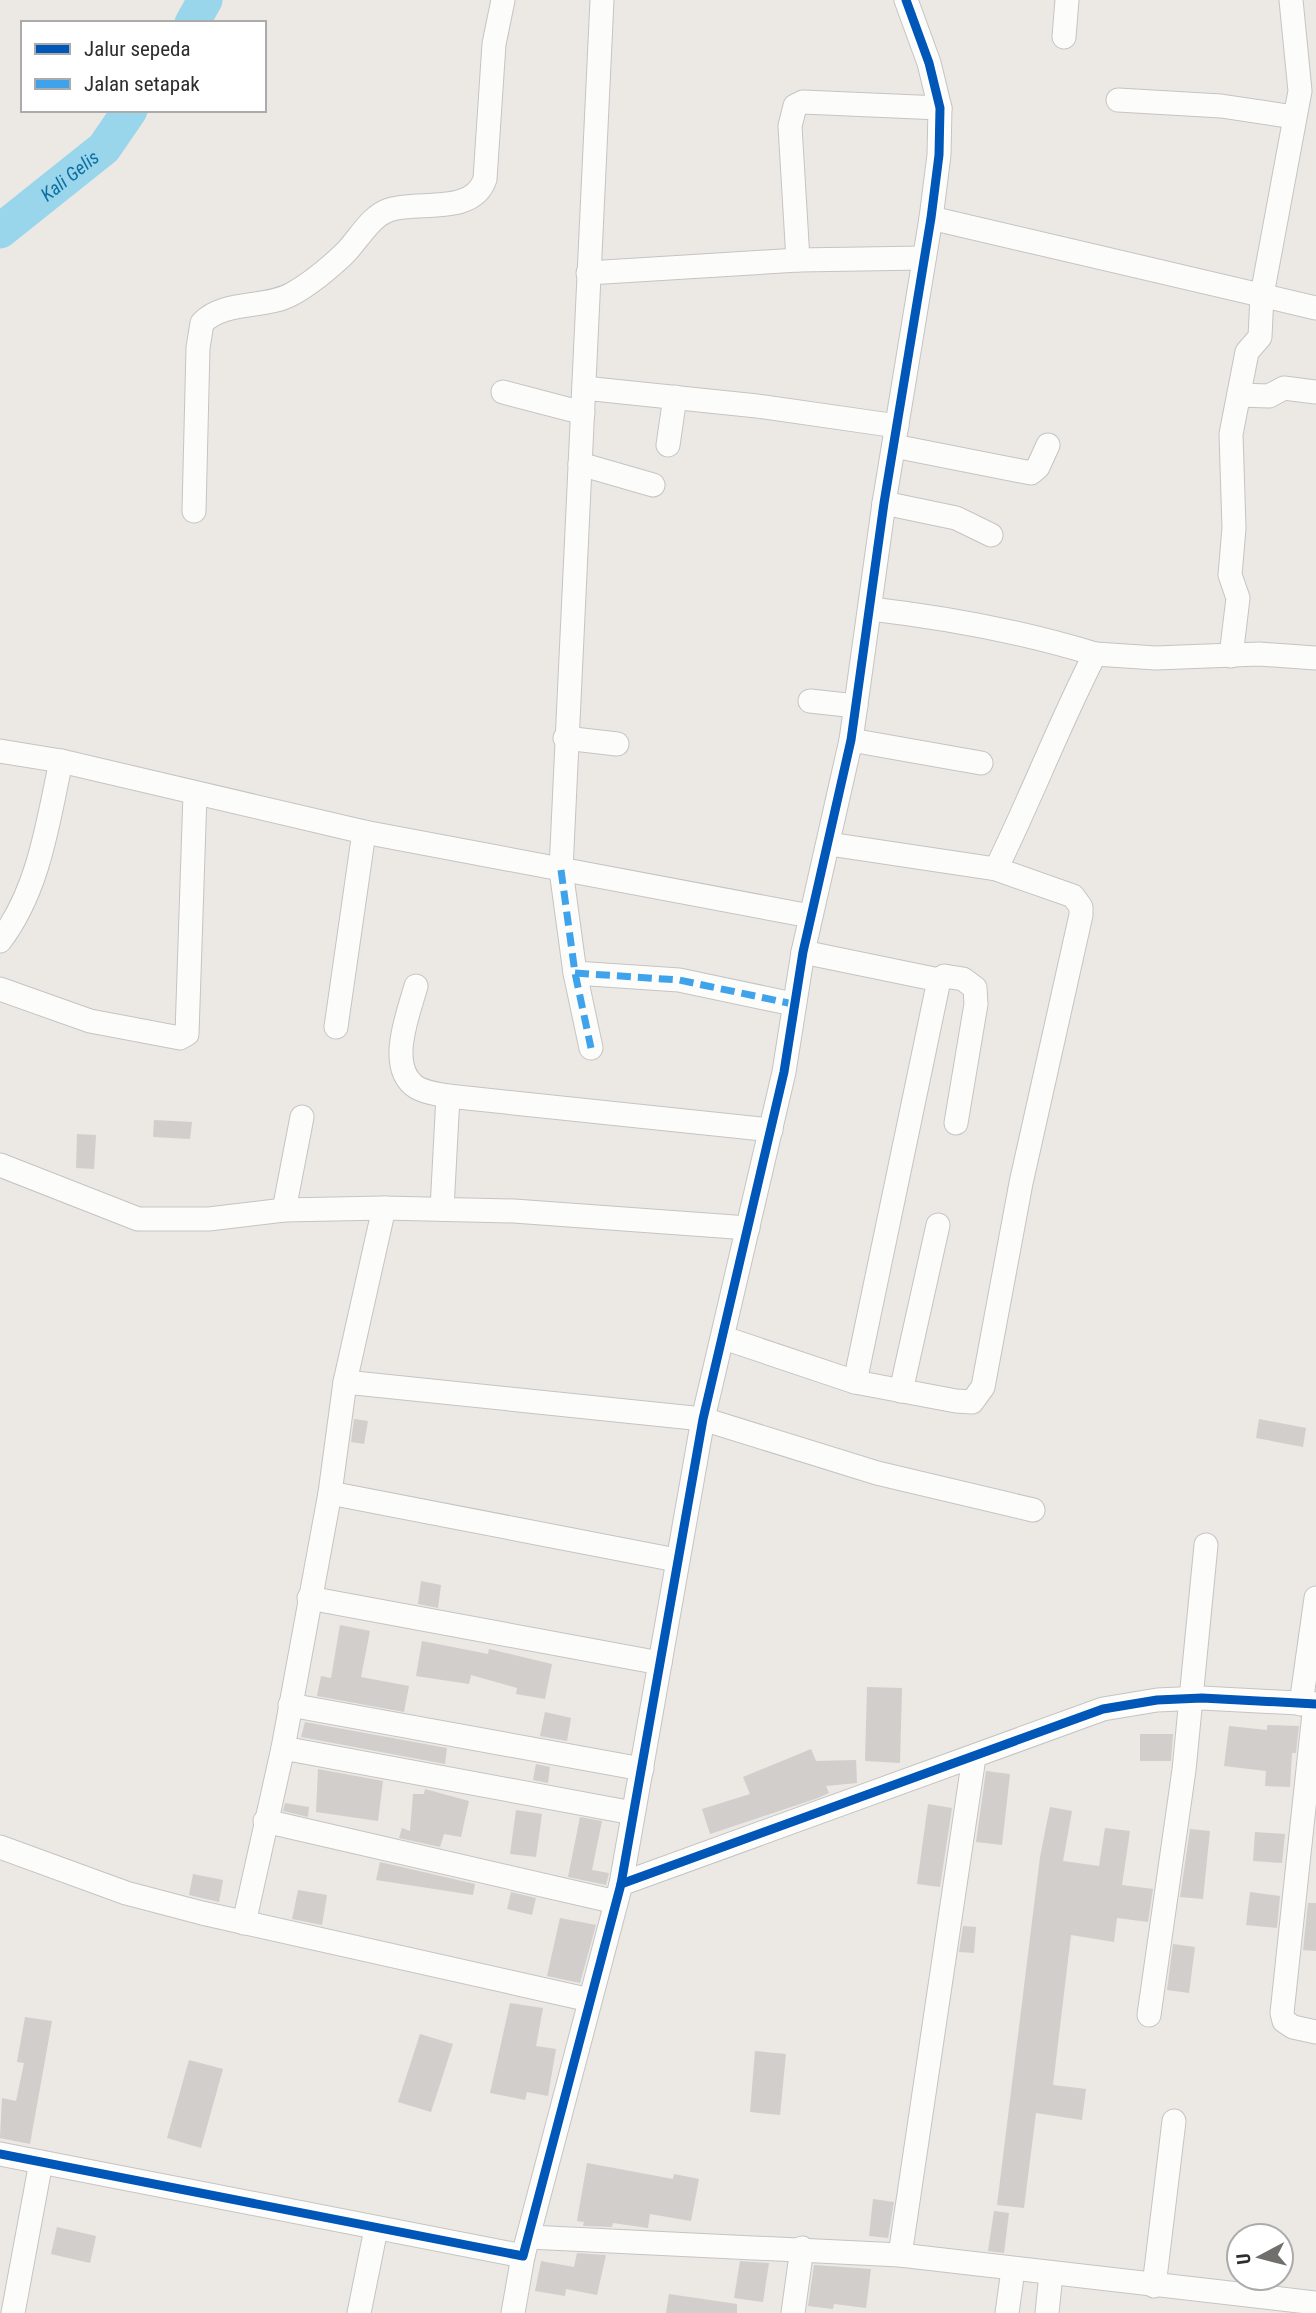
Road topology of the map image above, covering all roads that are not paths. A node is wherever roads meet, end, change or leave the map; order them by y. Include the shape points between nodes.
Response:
1 (503, 0) edge
2 (602, 0) edge
3 (906, 0) edge
4 (1067, 0) edge
5 (1291, 0) edge
6 (1064, 37) dead end
7 (1306, 37) edge
8 (1118, 100) dead end
9 (940, 108) junction
10 (1294, 117) junction
11 (932, 218) junction
12 (924, 258) junction
13 (798, 260) junction
14 (588, 273) junction
15 (1262, 295) junction
16 (1316, 308) edge
17 (584, 388) junction
18 (503, 392) dead end
19 (1316, 392) edge
20 (1238, 395) junction
21 (675, 397) junction
22 (583, 413) junction
23 (896, 436) junction
24 (1048, 444) dead end
25 (668, 445) dead end
26 (580, 464) junction
27 (653, 485) dead end
28 (884, 503) junction
29 (194, 511) dead end
30 (992, 535) dead end
31 (871, 609) junction
32 (1095, 654) junction
33 (1231, 656) junction
34 (1316, 658) edge
35 (810, 701) dead end
36 (856, 706) junction
37 (565, 738) junction
38 (851, 740) junction
39 (617, 744) dead end
40 (0, 751) edge
41 (61, 761) junction
42 (981, 763) dead end
43 (195, 794) junction
44 (364, 832) junction
45 (829, 844) junction
46 (996, 869) junction
47 (561, 870) junction
48 (810, 916) junction
49 (3, 932) edge
50 (803, 952) junction
51 (575, 973) junction
52 (939, 980) junction
53 (416, 986) dead end
54 (0, 989) edge
55 (793, 1004) junction
56 (336, 1027) dead end
57 (591, 1048) dead end
58 (448, 1096) junction
59 (302, 1117) dead end
60 (956, 1123) dead end
61 (771, 1130) junction
62 (0, 1165) edge
63 (384, 1208) junction
64 (442, 1209) junction
65 (284, 1210) junction
66 (938, 1225) dead end
67 (748, 1228) junction
68 (724, 1338) junction
69 (855, 1381) junction
70 (345, 1382) junction
71 (901, 1391) junction
72 (703, 1419) junction
73 (330, 1493) junction
74 (1033, 1510) dead end
75 (1206, 1545) dead end
76 (676, 1560) junction
77 (309, 1598) junction
78 (1316, 1598) edge
79 (660, 1664) junction
80 (1192, 1698) junction
81 (1311, 1704) edge
82 (290, 1705) junction
83 (282, 1748) junction
84 (974, 1757) junction
85 (642, 1769) junction
86 (633, 1814) junction
87 (265, 1821) junction
88 (0, 1847) edge
89 (618, 1893) junction
90 (244, 1923) junction
91 (590, 2000) junction
92 (1149, 2015) dead end
93 (1316, 2032) edge
94 (1174, 2121) dead end
95 (0, 2154) edge
96 (41, 2162) junction
97 (376, 2229) junction
98 (526, 2247) junction
99 (802, 2248) junction
100 (900, 2255) junction
101 (1013, 2270) junction
102 (1051, 2274) junction
103 (1154, 2286) junction
104 (1316, 2303) edge
105 (13, 2313) edge
106 (359, 2313) edge
107 (513, 2313) edge
108 (793, 2313) edge
109 (1007, 2313) edge
110 (1047, 2313) edge

1 - 29 street via 494,44 485,179 477,193 459,201 384,211 343,255 297,291 214,314 202,323
2 - 14 street
3 - 9 street
4 - 6 street
5 - 7 street
7 - 10 street
8 - 10 street via 1221,106
9 - 11 street
9 - 13 street via 803,102 795,106 790,126
10 - 15 street
11 - 12 street
11 - 15 street
12 - 13 street
12 - 23 street
13 - 14 street
14 - 17 street
15 - 16 street
15 - 20 street via 1260,337 1247,352
17 - 21 street
17 - 22 street
18 - 22 street
19 - 20 street via 1284,388 1269,396
20 - 33 street via 1230,443 1234,528 1230,575 1238,598
21 - 23 street
21 - 25 street
22 - 26 street
23 - 24 street via 1031,474
23 - 28 street
26 - 27 street
26 - 37 street
28 - 30 street via 956,518
28 - 31 street
31 - 32 street via 959,619
31 - 36 street
32 - 33 street
32 - 46 street
33 - 34 street
35 - 36 street
36 - 38 street
37 - 39 street
37 - 47 street
38 - 42 street
38 - 45 street
40 - 41 street
41 - 43 street
41 - 49 street via 37,863
43 - 44 street
43 - 54 street via 188,1029 184,1036 90,1021
44 - 47 street
44 - 56 street
45 - 46 street
45 - 48 street
46 - 71 street via 1073,896 1081,915 1021,1183 982,1387 972,1402
47 - 48 street
47 - 51 street
48 - 50 street
50 - 52 street
50 - 55 street
51 - 55 street via 679,980
51 - 57 street
52 - 60 street via 952,975 975,988
52 - 69 street
53 - 58 street via 404,1032 403,1067 414,1086
55 - 61 street
58 - 61 street
58 - 64 street
59 - 65 street
61 - 67 street
62 - 65 street via 138,1219 209,1219
63 - 64 street
63 - 65 street
63 - 70 street
64 - 67 street
66 - 71 street
67 - 68 street
68 - 69 street
68 - 72 street
69 - 71 street
70 - 72 street
70 - 73 street
72 - 74 street via 877,1473
72 - 76 street
73 - 76 street
73 - 77 street
75 - 80 street
76 - 79 street
77 - 79 street
77 - 82 street
78 - 81 street
79 - 85 street
80 - 81 street
80 - 84 street via 1103,1709
80 - 92 street
81 - 93 street via 1282,2013 1293,2027
82 - 83 street
82 - 85 street
83 - 86 street
83 - 87 street
84 - 89 street
84 - 100 street
85 - 86 street
86 - 89 street
87 - 89 street
87 - 90 street
88 - 90 street via 126,1893
89 - 91 street
90 - 91 street
91 - 98 street
94 - 103 street
95 - 96 street
96 - 97 street
96 - 105 street
97 - 98 street
97 - 106 street
98 - 99 street
98 - 107 street
99 - 100 street
99 - 108 street
100 - 101 street
101 - 102 street
101 - 109 street
102 - 103 street
102 - 110 street
103 - 104 street

